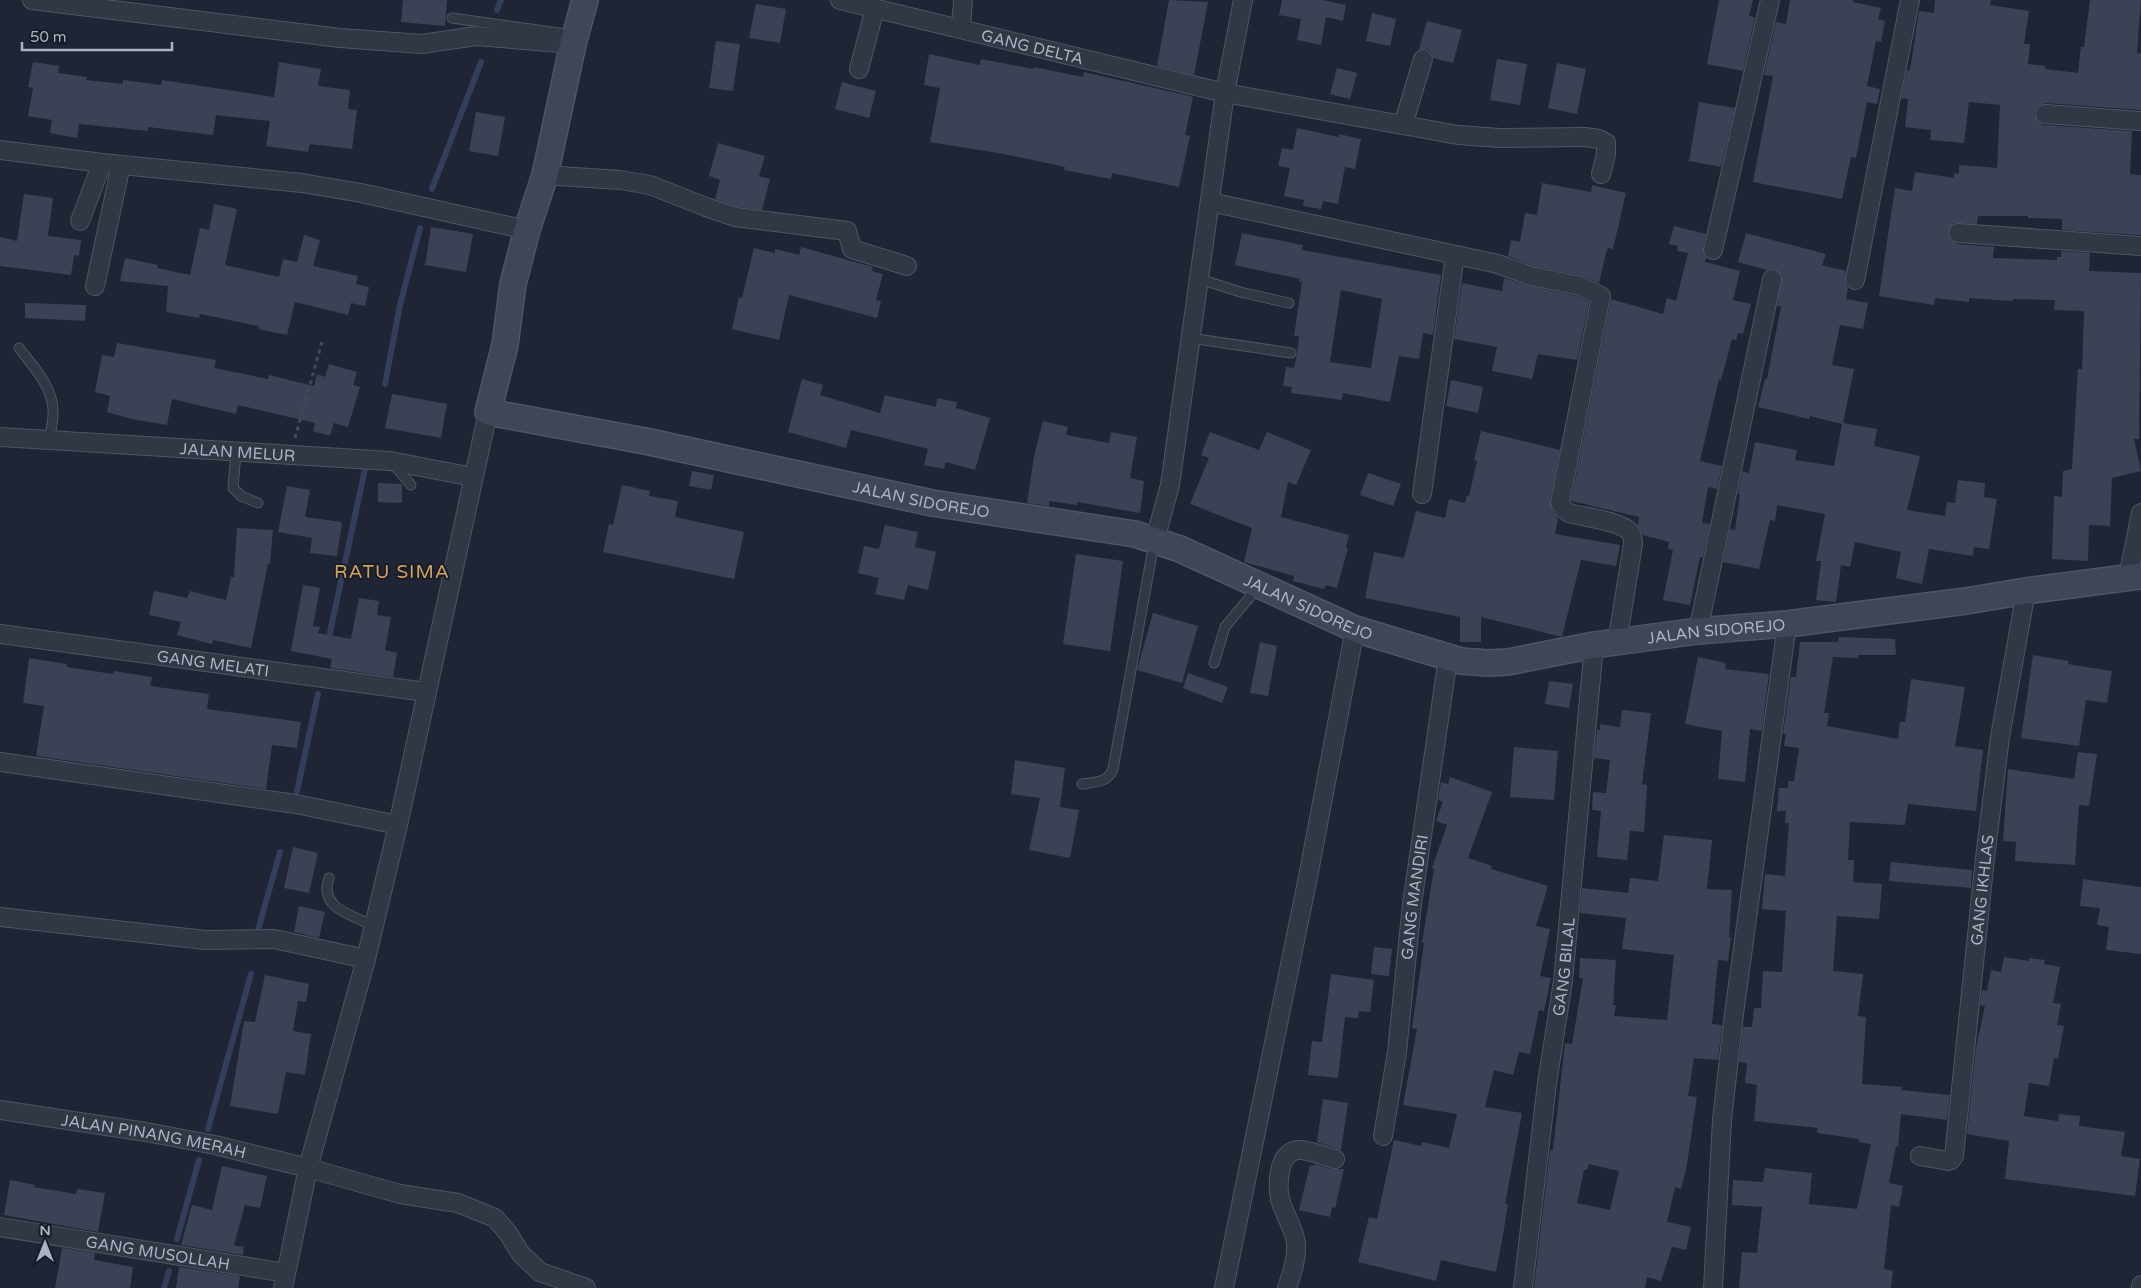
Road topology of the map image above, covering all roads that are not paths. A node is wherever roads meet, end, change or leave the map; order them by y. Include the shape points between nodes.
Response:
1 (32, 0) edge
2 (586, 0) edge
3 (840, 0) edge
4 (963, 0) edge
5 (1243, 0) edge
6 (1770, 0) edge
7 (1910, 0) edge
8 (875, 8) junction
9 (452, 18) dead end
10 (961, 28) junction
11 (575, 40) junction
12 (1423, 59) dead end
13 (859, 69) dead end
14 (1225, 93) junction
15 (2045, 114) dead end
16 (2141, 121) edge
17 (1403, 124) junction
18 (0, 150) edge
19 (102, 163) junction
20 (121, 165) junction
21 (1601, 174) dead end
22 (545, 175) junction
23 (1210, 202) junction
24 (80, 221) dead end
25 (526, 230) junction
26 (1958, 233) dead end
27 (2141, 246) edge
28 (1713, 250) dead end
29 (1455, 255) junction
30 (907, 266) dead end
31 (1772, 278) dead end
32 (1199, 279) junction
33 (1855, 280) dead end
34 (95, 286) dead end
35 (1289, 303) dead end
36 (1190, 338) junction
37 (19, 348) dead end
38 (1291, 353) dead end
39 (488, 412) junction
40 (0, 437) edge
41 (49, 440) junction
42 (236, 453) junction
43 (390, 461) junction
44 (473, 476) junction
45 (411, 485) dead end
46 (1422, 494) dead end
47 (258, 503) dead end
48 (2141, 513) edge
49 (1155, 540) junction
50 (2134, 576) edge
51 (1255, 583) junction
52 (2026, 591) junction
53 (1787, 624) junction
54 (1356, 629) junction
55 (1698, 631) junction
56 (0, 634) edge
57 (1606, 644) junction
58 (1448, 658) junction
59 (1214, 663) dead end
60 (426, 692) junction
61 (0, 762) edge
62 (1082, 784) dead end
63 (398, 825) junction
64 (329, 878) dead end
65 (0, 917) edge
66 (373, 926) junction
67 (366, 959) junction
68 (0, 1110) edge
69 (1383, 1136) dead end
70 (1920, 1156) dead end
71 (1335, 1159) dead end
72 (308, 1168) junction
73 (0, 1227) edge
74 (284, 1280) edge
75 (586, 1288) edge
76 (1224, 1288) edge
77 (1287, 1288) edge
78 (1523, 1288) edge
79 (1713, 1288) edge

1 - 11 street via 340,38 422,44 476,36
2 - 11 street
3 - 8 street, GANG DELTA
4 - 10 street
5 - 14 street
6 - 28 street
7 - 33 street
8 - 10 street, GANG DELTA
8 - 13 street
9 - 11 lane
10 - 14 street, GANG DELTA
11 - 22 street
12 - 17 street
14 - 17 street, GANG DELTA
14 - 23 street
15 - 16 street
17 - 21 street, GANG DELTA via 1458,135 1599,139 1606,143
18 - 19 street
19 - 20 street
19 - 24 street
20 - 25 street via 302,183
20 - 34 street
22 - 25 street
22 - 30 street via 650,185 735,217 847,231 852,249
23 - 29 street
23 - 32 street
25 - 39 street via 513,284 505,345
26 - 27 street
29 - 46 street
29 - 57 street, GANG BILAL via 1580,286 1601,296 1560,502 1569,513 1619,525 1633,536
31 - 55 street
32 - 35 lane
32 - 36 street
36 - 38 lane
36 - 49 street via 1170,485
37 - 41 lane via 40,376 54,408
39 - 44 street
39 - 49 street, JALAN SIDOREJO via 645,440 932,503 1114,530
40 - 41 street, JALAN MELUR
41 - 42 street, JALAN MELUR
42 - 43 street, JALAN MELUR via 290,453
42 - 47 lane via 234,488 241,496
43 - 44 street, JALAN MELUR
43 - 45 lane
44 - 60 street
48 - 50 street
49 - 51 street, JALAN SIDOREJO
49 - 62 lane via 1113,769 1106,779
50 - 52 street, JALAN SIDOREJO
51 - 54 street, JALAN SIDOREJO
51 - 59 lane via 1249,598 1225,627
52 - 53 street, JALAN SIDOREJO via 1966,602
52 - 70 street, GANG IKHLAS via 1998,756 1954,1156 1948,1161
53 - 55 street, JALAN SIDOREJO
53 - 79 street via 1722,1120
54 - 58 street, JALAN SIDOREJO
54 - 76 street
55 - 57 street, JALAN SIDOREJO
56 - 60 street, GANG MELATI
57 - 58 street, JALAN SIDOREJO via 1508,662
57 - 78 street, GANG BILAL
58 - 69 street, GANG MANDIRI via 1412,904 1397,1052
60 - 63 street
61 - 63 street via 296,804
63 - 66 street
64 - 66 lane via 327,890 333,905
65 - 67 street via 205,940 274,939
66 - 67 street
67 - 72 street
68 - 72 street, JALAN PINANG MERAH via 146,1132
71 - 77 street via 1300,1150 1283,1160 1280,1200 1296,1241 1296,1261
72 - 74 street
72 - 75 street, JALAN PINANG MERAH via 400,1194 458,1203 495,1218 521,1254 540,1272
73 - 74 street, GANG MUSOLLAH

